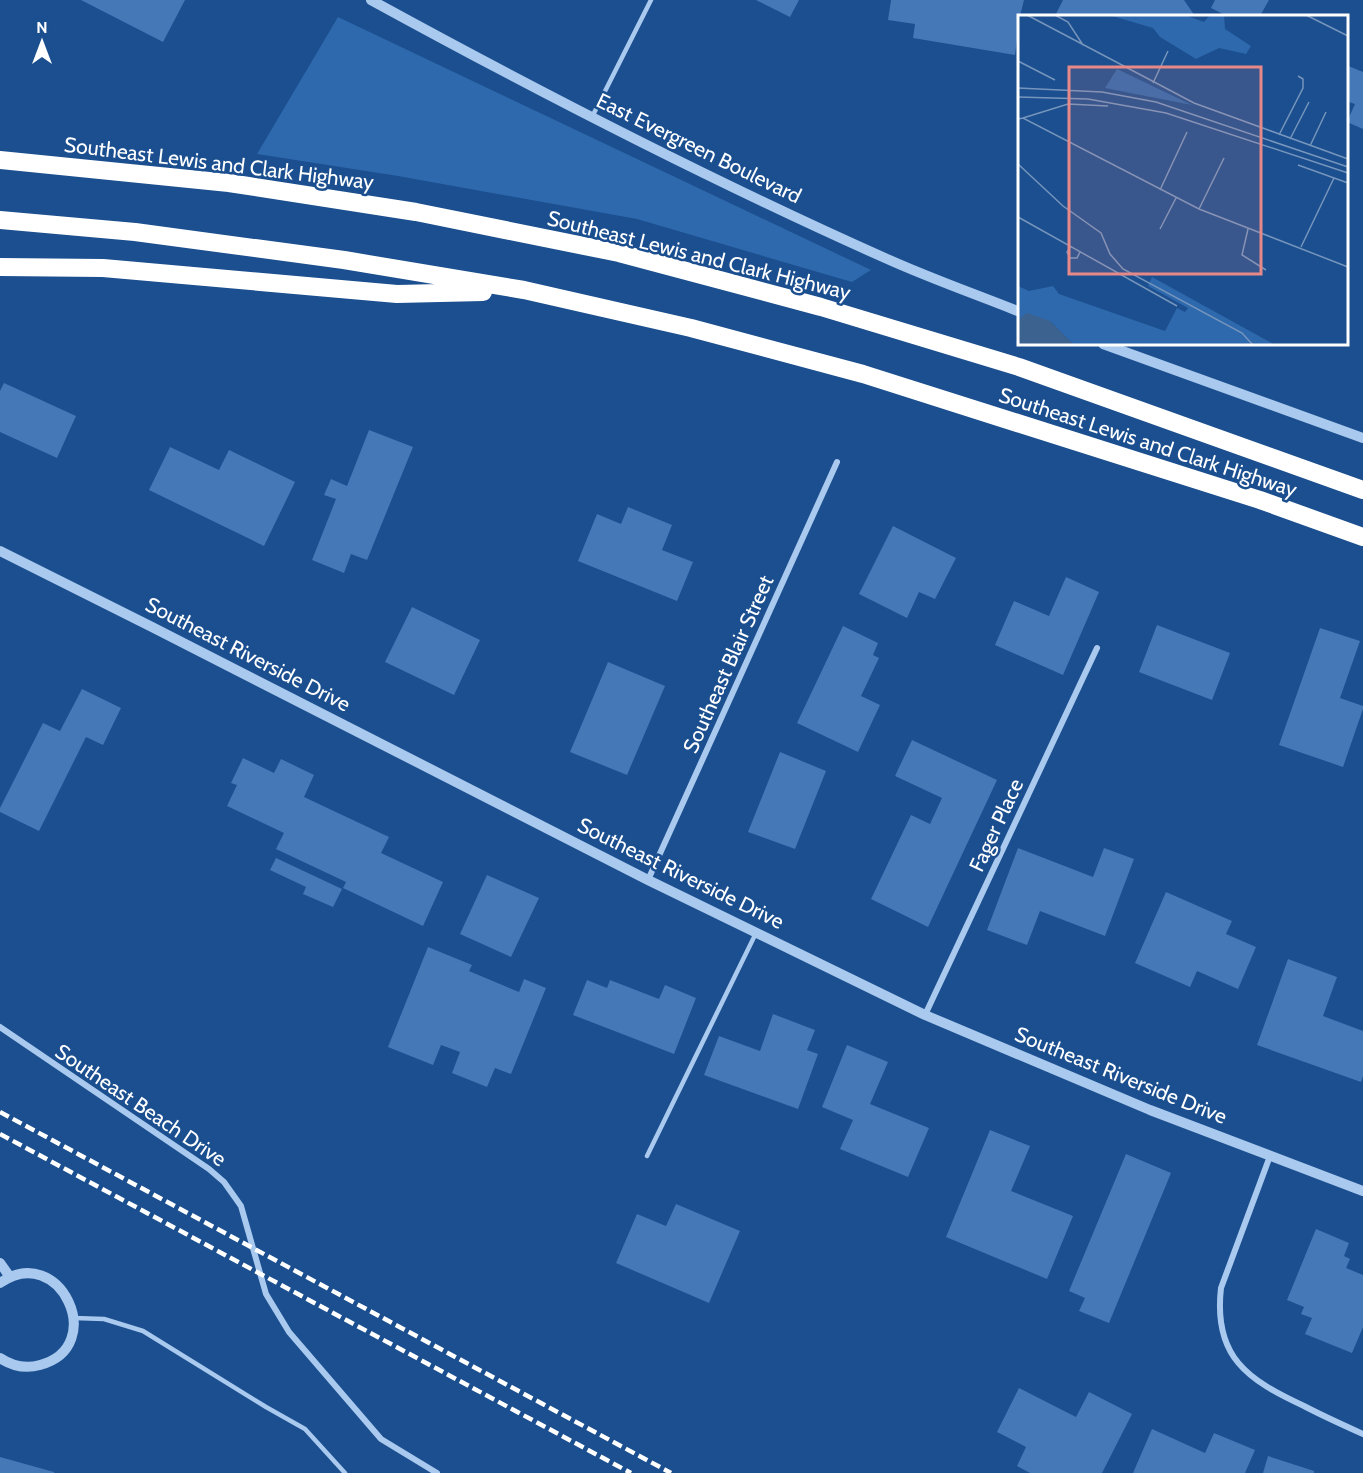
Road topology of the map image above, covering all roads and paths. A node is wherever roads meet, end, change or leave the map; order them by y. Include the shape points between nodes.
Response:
1 (371, 0) edge
2 (651, 0) edge
3 (592, 117) junction
4 (0, 160) edge
5 (0, 220) edge
6 (0, 267) edge
7 (524, 291) junction
8 (1018, 311) edge
9 (1106, 345) edge
10 (1363, 438) edge
11 (837, 462) dead end
12 (1363, 490) edge
13 (1363, 537) edge
14 (0, 551) edge
15 (1097, 648) dead end
16 (648, 880) junction
17 (756, 933) junction
18 (925, 1015) junction
19 (0, 1027) edge
20 (647, 1156) dead end
21 (1270, 1156) junction
22 (1363, 1191) edge
23 (0, 1263) edge
24 (5, 1280) edge
25 (74, 1318) junction
26 (0, 1358) edge
27 (1363, 1434) edge
28 (345, 1473) edge
29 (437, 1473) edge

1 - 3 street, East Evergreen Boulevard
2 - 3 lane
3 - 8 street, East Evergreen Boulevard via 705,175 887,259
4 - 12 highway, Southeast Lewis and Clark Highway via 229,183 416,212 619,253 821,307 1019,367
5 - 7 highway, Southeast Lewis and Clark Highway via 135,232 344,260
6 - 7 highway via 103,267 397,294
7 - 13 highway, Southeast Lewis and Clark Highway via 691,328 863,374 1260,500
9 - 10 street
11 - 16 street, Southeast Blair Street
14 - 16 street, Southeast Riverside Drive
15 - 18 street, Fager Place
16 - 17 street, Southeast Riverside Drive
17 - 18 street, Southeast Riverside Drive
17 - 20 lane
18 - 21 street, Southeast Riverside Drive
19 - 29 street, Southeast Beach Drive via 224,1182 241,1206 266,1294 289,1332 381,1439
21 - 22 street, Southeast Riverside Drive
21 - 27 street via 1221,1288 1219,1306 1226,1341 1233,1357 1258,1383
23 - 24 street
24 - 25 street via 39,1275 57,1284 69,1299
25 - 26 street via 68,1345 55,1359 30,1367
25 - 28 lane via 104,1319 143,1330 305,1429

